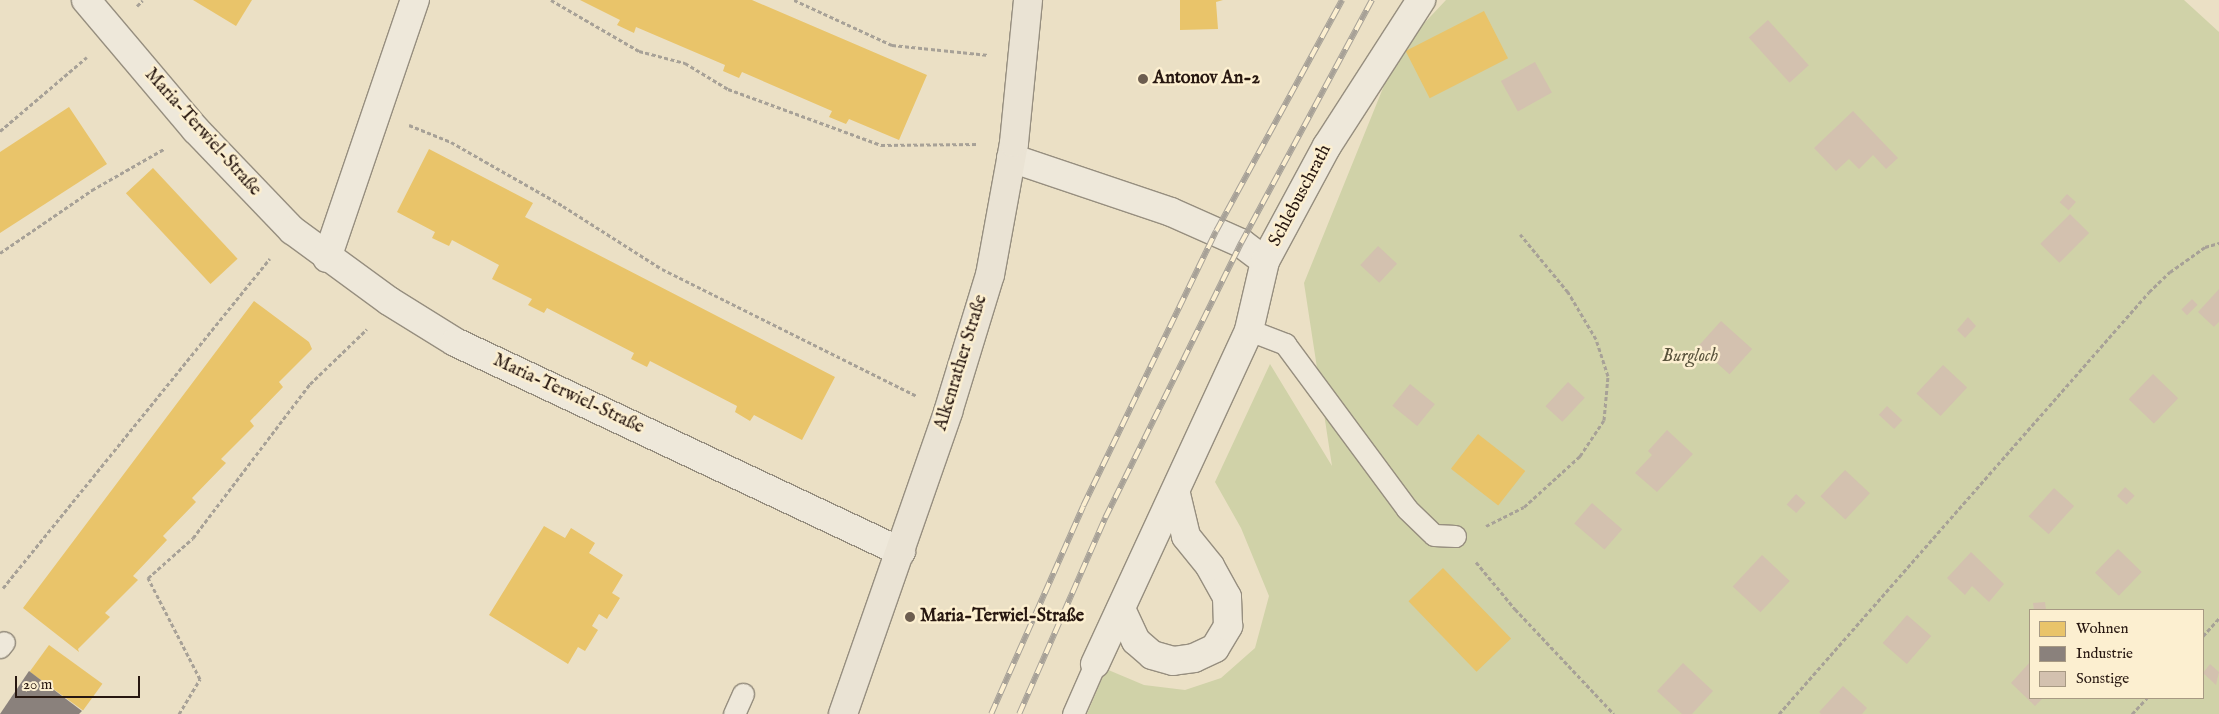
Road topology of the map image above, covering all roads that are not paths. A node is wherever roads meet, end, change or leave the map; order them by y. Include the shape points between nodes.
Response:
1 (86, 0) edge
2 (415, 0) edge
3 (1028, 0) edge
4 (1421, 0) edge
5 (1012, 150) junction
6 (326, 258) junction
7 (1265, 261) junction
8 (1249, 330) junction
9 (1176, 494) junction
10 (1455, 536) road end
11 (901, 552) junction
12 (1121, 609) junction
13 (1095, 664) joint
14 (743, 694) dead end
15 (734, 714) edge
16 (844, 714) edge
17 (1073, 714) edge

1 - 6 street, Maria-Terwiel-Straße via 196,130 292,230
2 - 6 street
3 - 5 main road, Alkenrather Straße
4 - 7 street, Schlebuschrath via 1327,146
5 - 7 street, Schlebuschrath via 1241,243
5 - 11 main road, Alkenrather Straße via 990,275
6 - 11 street, Maria-Terwiel-Straße via 455,342
7 - 8 street
8 - 9 street
8 - 10 lane via 1284,344 1407,509 1434,535
9 - 12 street
9 - 12 street via 1186,536 1210,566 1227,597 1228,626 1216,648 1194,658 1173,660 1152,655 1136,641
11 - 16 main road, Alkenrather Straße
12 - 13 street
13 - 17 lane
14 - 15 lane

